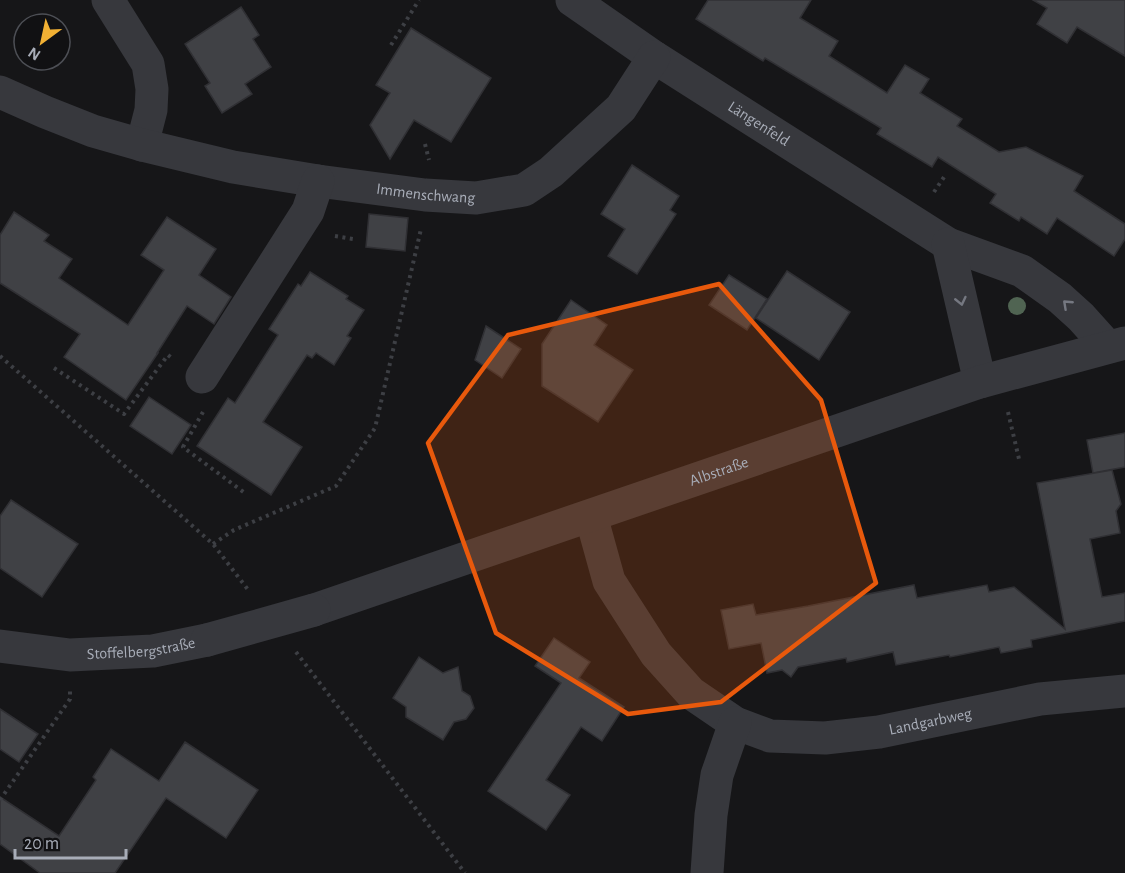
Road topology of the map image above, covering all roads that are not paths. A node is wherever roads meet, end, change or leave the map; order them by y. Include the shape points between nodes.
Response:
1 (108, 0) edge
2 (572, 0) edge
3 (654, 57) junction
4 (0, 92) edge
5 (142, 145) junction
6 (318, 181) junction
7 (948, 244) junction
8 (1116, 345) edge
9 (202, 377) road end
10 (980, 382) junction
11 (591, 516) junction
12 (314, 610) joint
13 (0, 646) edge
14 (1125, 691) edge
15 (735, 723) junction
16 (707, 873) edge

1 - 5 street via 148,64 153,89
2 - 3 street, Längenfeld
3 - 6 street, Immenschwang via 621,108 550,172 524,190 476,198
3 - 7 street, Längenfeld
4 - 5 street, Immenschwang via 93,131
5 - 6 street, Immenschwang via 233,167
6 - 9 street via 308,211
8 -> 7 street, Längenfeld via 1022,271
7 -> 10 street
8 - 10 street, Albstraße
10 - 11 street, Albstraße
11 - 12 street, Albstraße
11 - 15 street, Landgarbweg via 609,581 651,647 691,693
12 - 13 street, Stoffelbergstraße, bridge via 153,651 70,655
14 - 15 street, Landgarbweg via 1040,699 879,732 825,738 770,736
15 - 16 street via 717,775

